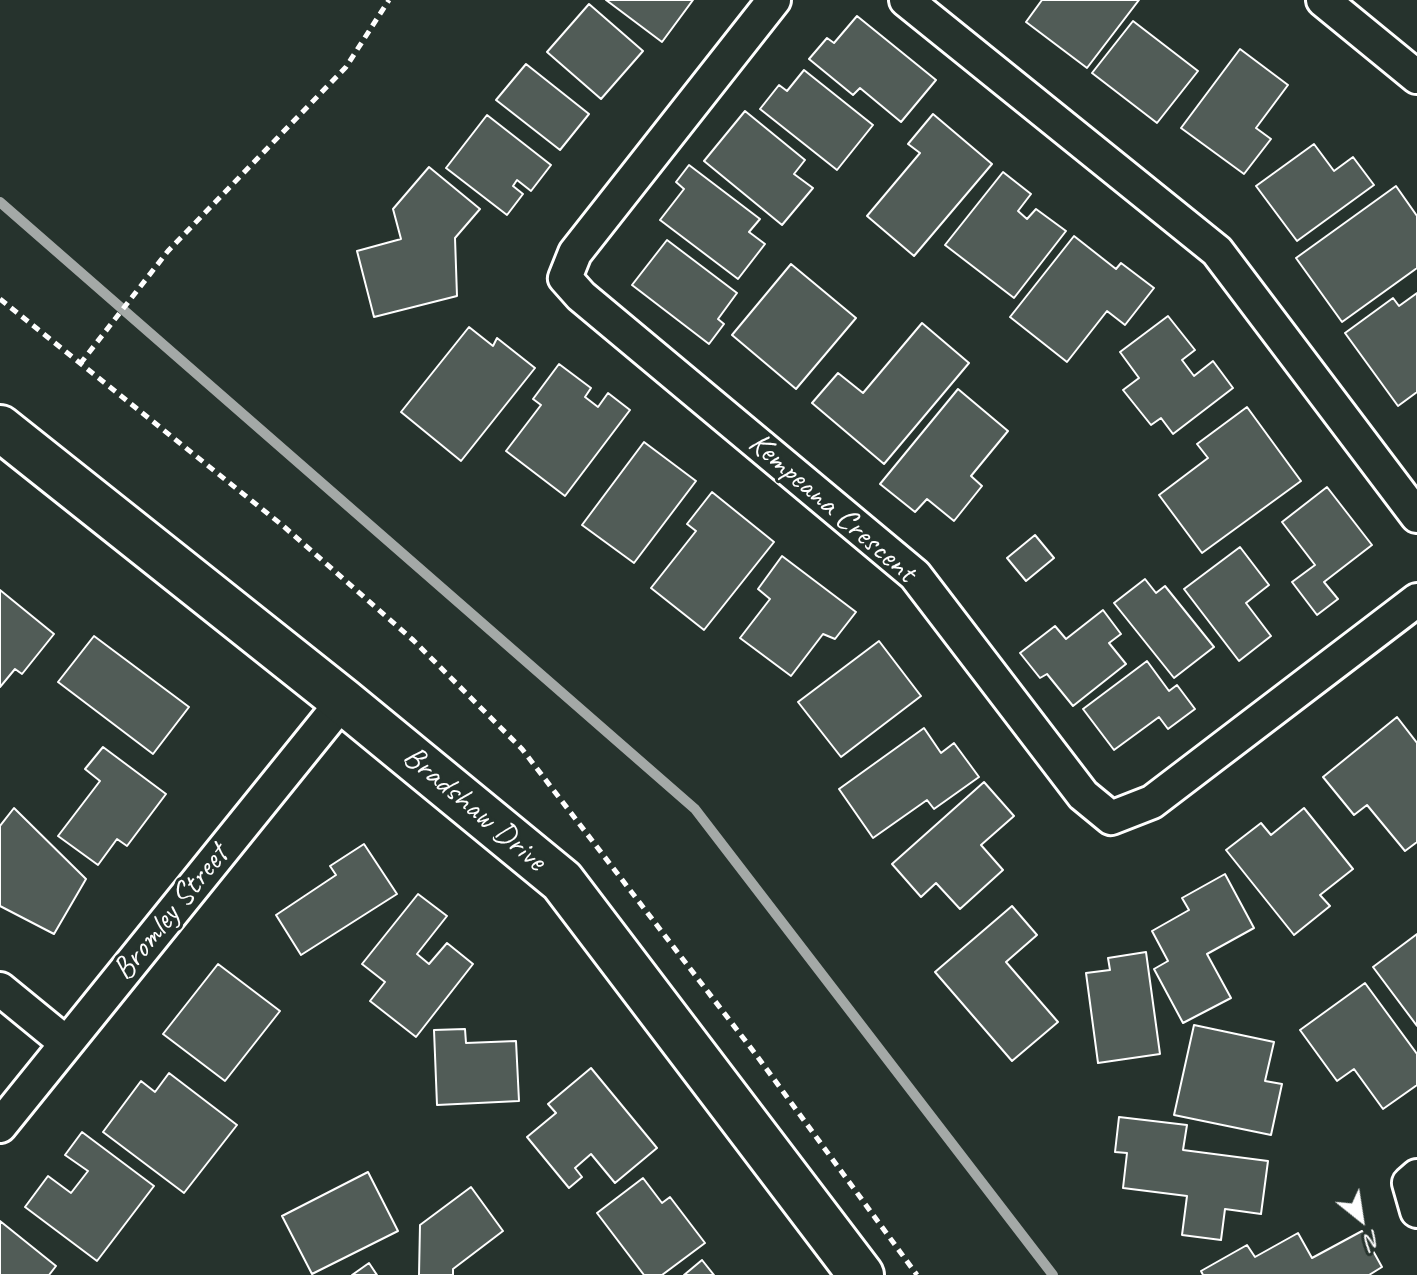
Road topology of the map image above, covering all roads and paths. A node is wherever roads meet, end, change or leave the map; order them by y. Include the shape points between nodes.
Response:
1 (389, 0) edge
2 (774, 0) edge
3 (906, 0) edge
4 (1323, 0) edge
5 (1417, 77) edge
6 (0, 299) edge
7 (80, 364) junction
8 (0, 428) edge
9 (1417, 516) edge
10 (1417, 600) edge
11 (343, 701) junction
12 (0, 989) edge
13 (66, 1043) junction
14 (0, 1126) edge
15 (1417, 1176) edge
16 (1417, 1211) edge
17 (861, 1275) edge
18 (917, 1275) edge

1 - 7 path via 346,67 168,251
2 - 10 street, Kempeana Crescent via 575,253 565,278 915,575 1083,795 1111,818 1152,802
3 - 9 street via 1217,251
4 - 5 street
6 - 7 path
7 - 18 path via 294,536 413,640 522,749
8 - 11 street, Bradshaw Drive
11 - 13 street, Bromley Street
11 - 17 street, Bradshaw Drive via 562,881
12 - 13 street
13 - 14 street, Bromley Street
15 - 16 street via 1409,1183

